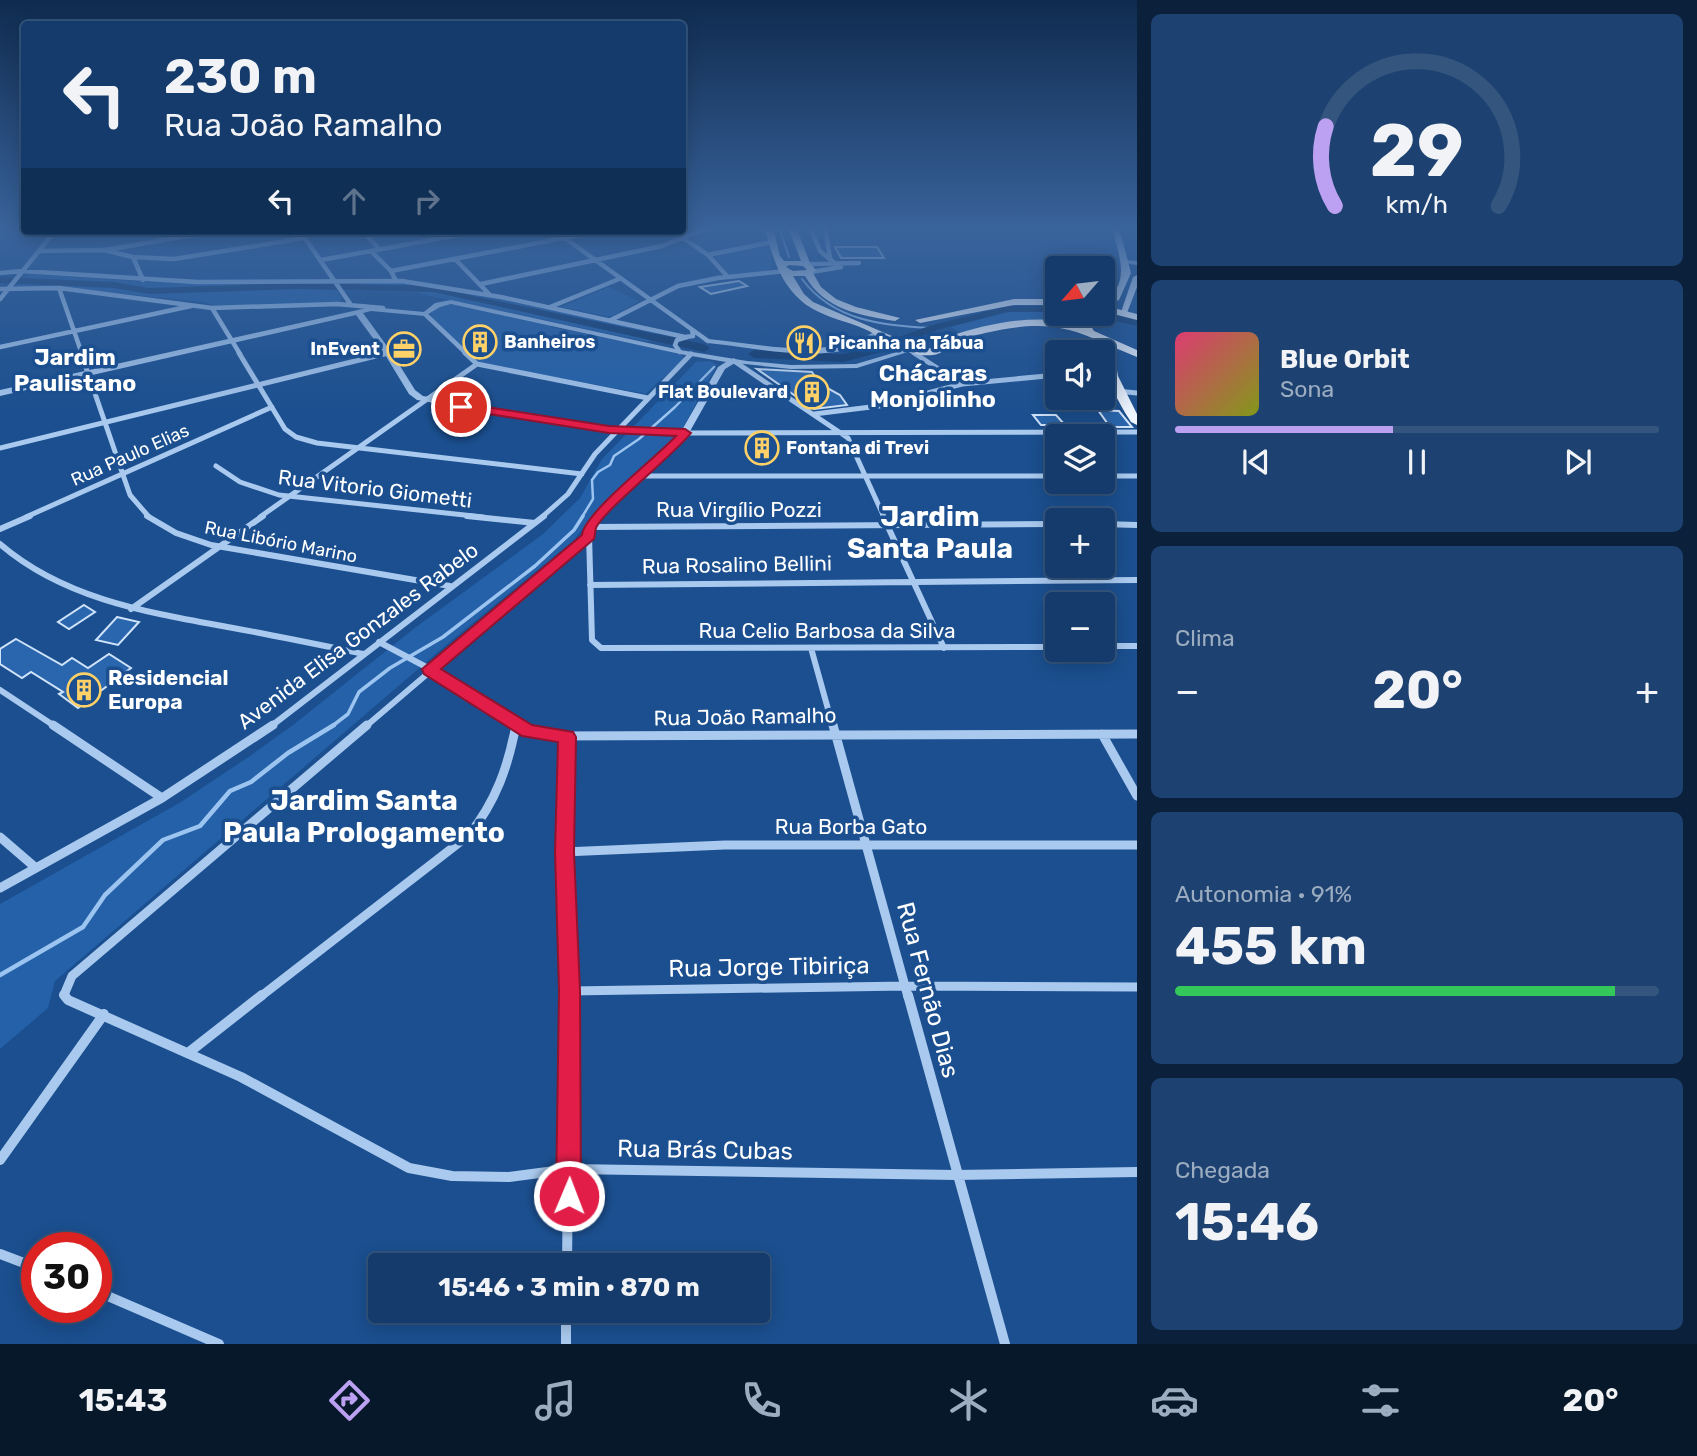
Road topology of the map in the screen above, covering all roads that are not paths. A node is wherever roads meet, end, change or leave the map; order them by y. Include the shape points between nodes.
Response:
1 (60, 290) edge
2 (74, 290) edge
3 (339, 290) edge
4 (455, 290) edge
5 (486, 290) edge
6 (593, 290) edge
7 (635, 290) edge
8 (671, 290) edge
9 (795, 290) edge
10 (820, 290) edge
11 (1134, 290) edge
12 (490, 295) junction
13 (648, 299) junction
14 (1045, 302) edge
15 (199, 304) junction
16 (351, 305) junction
17 (212, 308) junction
18 (383, 308) junction
19 (550, 308) junction
20 (1115, 311) edge
21 (358, 312) junction
22 (1123, 313) junction
23 (425, 314) junction
24 (1137, 317) edge
25 (895, 318) junction
26 (611, 320) junction
27 (920, 320) junction
28 (1086, 326) edge
29 (880, 329) junction
30 (692, 330) junction
31 (74, 331) junction
32 (1091, 334) junction
33 (949, 335) junction
34 (685, 337) junction
35 (1102, 340) edge
36 (233, 341) junction
37 (708, 341) junction
38 (0, 346) edge
39 (1115, 346) edge
40 (907, 349) junction
41 (678, 350) junction
42 (388, 353) junction
43 (691, 354) junction
44 (1137, 354) edge
45 (734, 361) junction
46 (477, 364) junction
47 (89, 373) junction
48 (1045, 376) edge
49 (962, 384) junction
50 (260, 385) junction
51 (1116, 390) joint
52 (0, 393) edge
53 (1137, 394) edge
54 (648, 398) junction
55 (427, 401) junction
56 (272, 407) junction
57 (814, 414) junction
58 (1137, 422) edge
59 (107, 423) junction
60 (619, 430) junction
61 (839, 431) junction
62 (1137, 432) edge
63 (685, 433) junction
64 (0, 449) edge
65 (359, 449) junction
66 (216, 466) dead end
67 (122, 474) junction
68 (582, 474) junction
69 (640, 476) junction
70 (1045, 476) edge
71 (1115, 476) edge
72 (1137, 476) edge
73 (866, 477) junction
74 (291, 496) junction
75 (536, 523) junction
76 (1045, 524) edge
77 (1115, 524) edge
78 (889, 525) junction
79 (1137, 525) edge
80 (590, 527) junction
81 (0, 529) edge
82 (589, 536) junction
83 (0, 544) edge
84 (220, 547) junction
85 (1137, 580) edge
86 (912, 581) junction
87 (590, 585) junction
88 (450, 586) junction
89 (131, 609) junction
90 (379, 642) junction
91 (1115, 646) edge
92 (1137, 646) edge
93 (1045, 647) edge
94 (811, 648) junction
95 (944, 648) junction
96 (364, 654) junction
97 (430, 669) junction
98 (0, 690) edge
99 (516, 725) junction
100 (835, 733) junction
101 (1102, 734) junction
102 (1137, 734) edge
103 (567, 737) junction
104 (1137, 796) edge
105 (162, 798) junction
106 (0, 837) edge
107 (866, 845) junction
108 (1137, 845) edge
109 (564, 852) junction
110 (36, 868) junction
111 (0, 888) edge
112 (906, 986) junction
113 (1137, 987) edge
114 (570, 991) junction
115 (104, 1014) junction
116 (188, 1053) junction
117 (0, 1160) edge
118 (570, 1169) junction
119 (1137, 1172) edge
120 (956, 1175) junction
121 (567, 1253) edge
122 (0, 1254) edge
123 (21, 1262) edge
124 (112, 1297) edge
125 (566, 1323) edge
126 (219, 1344) edge
127 (566, 1344) edge
128 (1005, 1344) edge

1 - 31 street, Rua Libório Marino
2 - 15 street
3 - 16 street
4 - 12 street
5 - 12 street
6 - 19 street
7 - 13 street
8 - 13 street
9 - 29 main road via 817,309
10 - 25 main road via 844,305
11 - 22 main road
12 - 19 street
13 - 26 street
13 - 30 street
14 - 27 main road via 1014,302
15 - 17 street
15 - 31 street
16 - 17 street
16 - 18 street
16 - 21 street
17 - 36 street
18 - 21 street
18 - 23 street
19 - 26 street
20 - 22 main road
21 - 36 street
21 - 42 street
22 - 24 main road
23 - 41 street via 444,303 457,302
23 - 46 street
25 - 27 main road
25 - 29 main road
26 - 34 street
27 - 33 main road
28 - 32 main road
29 - 37 street via 864,343 832,349
29 - 40 main road
30 - 34 street via 693,336
30 - 37 street
31 - 38 street
31 - 47 street, Rua Libório Marino
32 - 33 main road via 1072,326 1037,322
32 - 35 main road
33 - 40 main road via 945,346 938,349
34 - 37 street
34 - 41 street via 677,340
36 - 47 street
36 - 50 street
37 - 45 street
39 - 44 main road
40 - 45 street via 857,366 791,367
40 - 49 street
41 - 43 street
42 - 50 street
42 - 55 street via 412,392
43 - 45 street
43 - 54 street, Avenida Elisa Gonzales Rabelo
45 - 57 street
45 - 63 street via 722,367
46 - 54 street
46 - 55 street
47 - 52 street
47 - 59 street, Rua Libório Marino
48 - 49 street
49 - 57 street via 879,406
50 - 56 street
50 - 59 street
51 - 53 street
51 - 58 main road
54 - 60 street, Avenida Elisa Gonzales Rabelo
55 - 60 street
55 - 65 street
56 - 65 street via 285,429 296,437
56 - 67 street, Rua Paulo Elias
57 - 61 street
59 - 64 street
59 - 67 street, Rua Libório Marino
60 - 63 street
60 - 68 street, Avenida Elisa Gonzales Rabelo
61 - 62 street
61 - 63 street
61 - 73 street via 848,438
63 - 69 street
65 - 68 street
65 - 74 street
66 - 74 street, Rua Vitorio Giometti via 249,485
67 - 81 street, Rua Paulo Elias
67 - 84 street, Rua Libório Marino via 135,504 149,518 174,532
68 - 75 street, Avenida Elisa Gonzales Rabelo
69 - 73 street
69 - 80 street
70 - 73 street
71 - 72 street
73 - 78 street
74 - 75 street, Rua Vitorio Giometti
74 - 84 street
75 - 88 street, Avenida Elisa Gonzales Rabelo
76 - 78 street, Rua Virgílio Pozzi
77 - 79 street
78 - 80 street, Rua Virgílio Pozzi
78 - 86 street
80 - 82 street
82 - 87 street
82 - 97 street
83 - 89 street via 34,570
84 - 88 street, Rua Libório Marino
84 - 89 street
85 - 86 street, Rua Rosalino Bellini
86 - 87 street, Rua Rosalino Bellini
86 - 95 street
87 - 94 street, Rua Celio Barbosa da Silva via 592,640 606,649
88 - 90 street, Avenida Elisa Gonzales Rabelo
89 - 96 street
90 - 96 street, Avenida Elisa Gonzales Rabelo
90 - 97 street, Rua João Ramalho
91 - 92 street
93 - 95 street, Rua Celio Barbosa da Silva
94 - 95 street, Rua Celio Barbosa da Silva
94 - 100 street, Rua Fernão Dias
96 - 105 street, Avenida Elisa Gonzales Rabelo via 290,713
97 - 99 street, Rua João Ramalho
97 - 115 street, Rua Brás Cubas via 72,976 64,995 68,1000
98 - 105 street
99 - 103 street, Rua João Ramalho
99 - 116 street via 504,782 469,835
100 - 101 street, Rua João Ramalho
100 - 103 street, Rua João Ramalho
100 - 107 street, Rua Fernão Dias
101 - 102 street, Rua João Ramalho
101 - 104 street
103 - 109 street
105 - 110 street, Avenida Elisa Gonzales Rabelo
106 - 110 street
107 - 108 street, Rua Borba Gato
107 - 109 street, Rua Borba Gato
107 - 112 street, Rua Fernão Dias
109 - 114 street
110 - 111 street, Avenida Elisa Gonzales Rabelo
112 - 113 street, Rua Jorge Tibiriça
112 - 114 street, Rua Jorge Tibiriça
112 - 120 street, Rua Fernão Dias
114 - 118 street
115 - 116 street, Rua Brás Cubas
115 - 117 street
116 - 118 street, Rua Brás Cubas via 410,1168 452,1176 509,1177
118 - 120 street, Rua Brás Cubas
118 - 121 street
119 - 120 street, Rua Brás Cubas
120 - 128 street, Rua Fernão Dias
122 - 123 street
124 - 126 street
125 - 127 street

